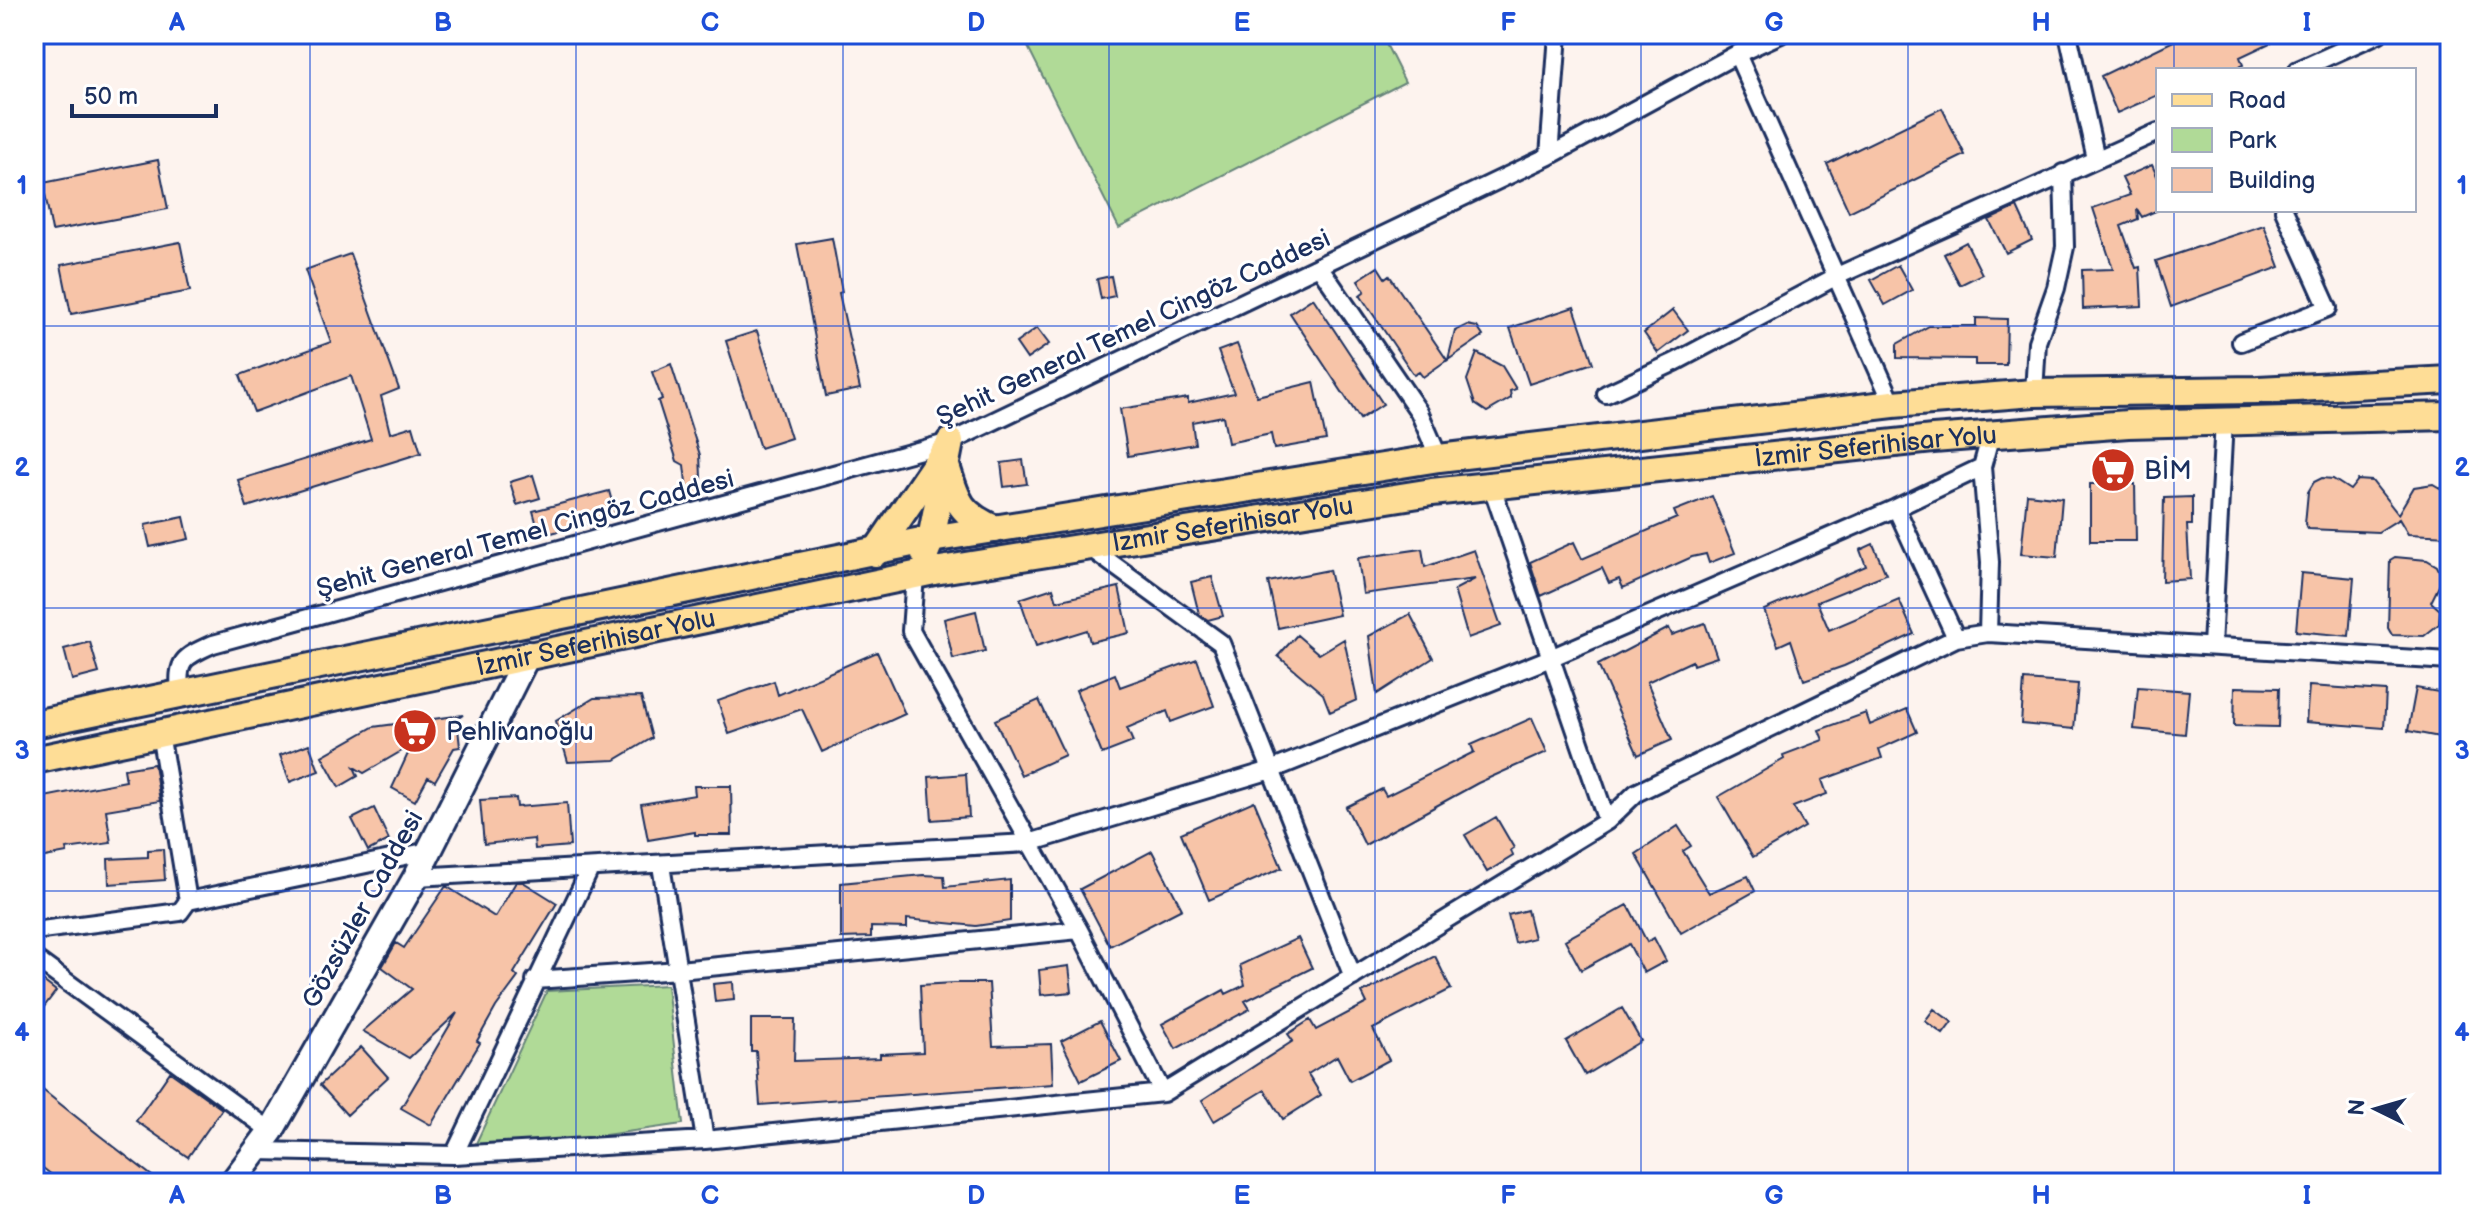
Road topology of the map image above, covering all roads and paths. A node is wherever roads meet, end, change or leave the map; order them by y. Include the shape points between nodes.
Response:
1 (1558, 34) edge
2 (1781, 34) edge
3 (2068, 34) edge
4 (2378, 34) edge
5 (1737, 54) junction
6 (2302, 68) edge
7 (2156, 133) edge
8 (1549, 156) junction
9 (2096, 159) junction
10 (2063, 173) junction
11 (2285, 212) edge
12 (1319, 266) junction
13 (1837, 276) junction
14 (2241, 342) dead end
15 (2450, 380) edge
16 (2034, 393) junction
17 (1606, 394) dead end
18 (1893, 404) junction
19 (2450, 416) edge
20 (2224, 421) junction
21 (1991, 434) junction
22 (948, 454) junction
23 (1439, 458) junction
24 (1982, 467) junction
25 (1491, 484) junction
26 (1896, 508) junction
27 (995, 529) junction
28 (931, 539) junction
29 (1088, 546) junction
30 (875, 553) junction
31 (915, 575) junction
32 (1988, 633) junction
33 (1956, 638) junction
34 (2212, 646) junction
35 (528, 654) junction
36 (1548, 659) junction
37 (2450, 661) edge
38 (180, 694) junction
39 (34, 724) edge
40 (160, 733) junction
41 (34, 760) edge
42 (1271, 770) junction
43 (1607, 821) junction
44 (1029, 843) junction
45 (429, 851) junction
46 (661, 865) junction
47 (590, 869) junction
48 (416, 877) junction
49 (188, 901) junction
50 (1079, 930) junction
51 (34, 931) edge
52 (34, 958) edge
53 (679, 970) junction
54 (1353, 977) junction
55 (535, 980) junction
56 (1163, 1093) junction
57 (705, 1140) junction
58 (264, 1141) junction
59 (454, 1155) junction
60 (232, 1183) edge

1 - 8 street
2 - 5 street, Şehit General Temel Cingöz Caddesi
3 - 9 street
4 - 6 street
5 - 8 street, Şehit General Temel Cingöz Caddesi
5 - 13 street
7 - 9 street
8 - 12 street, Şehit General Temel Cingöz Caddesi
9 - 10 street
10 - 13 street
10 - 16 street via 2065,247 2037,342
11 - 14 street via 2328,308
12 - 22 street, Şehit General Temel Cingöz Caddesi
12 - 23 street via 1419,412
13 - 17 street
13 - 18 street
15 - 16 main road, İzmir Seferihisar Yolu
16 - 18 main road, İzmir Seferihisar Yolu
18 - 23 main road, İzmir Seferihisar Yolu
19 - 20 main road, İzmir Seferihisar Yolu
20 - 21 main road, İzmir Seferihisar Yolu
20 - 34 street
21 - 24 street
21 - 25 main road, İzmir Seferihisar Yolu
22 - 27 main road via 953,488 971,519
22 - 28 main road
22 - 30 main road
22 - 38 street, Şehit General Temel Cingöz Caddesi via 213,644 187,656 178,670
23 - 27 main road, İzmir Seferihisar Yolu
24 - 26 street
24 - 32 street via 1990,562
25 - 29 main road, İzmir Seferihisar Yolu
25 - 36 street
26 - 33 street
26 - 36 street
27 - 28 main road, İzmir Seferihisar Yolu
28 - 30 main road, İzmir Seferihisar Yolu
28 - 31 main road
29 - 31 main road, İzmir Seferihisar Yolu
29 - 42 street via 1221,643
30 - 38 main road, İzmir Seferihisar Yolu
31 - 35 main road, İzmir Seferihisar Yolu
31 - 44 street via 911,631
32 - 33 street
32 - 34 street
33 - 43 street via 1636,793
34 - 37 street
35 - 40 main road, İzmir Seferihisar Yolu
35 - 45 street, Gözsüzler Caddesi
36 - 42 street
36 - 43 street
38 - 39 main road, İzmir Seferihisar Yolu
40 - 41 main road, İzmir Seferihisar Yolu
40 - 49 street
42 - 44 street
42 - 54 street
43 - 54 street
44 - 46 street
44 - 50 street
45 - 48 street, Gözsüzler Caddesi
45 - 49 street
46 - 47 street
46 - 53 street
47 - 48 street
47 - 55 street
48 - 58 street, Gözsüzler Caddesi
49 - 51 street via 180,912
50 - 53 street
50 - 56 street
52 - 58 street
53 - 55 street
53 - 57 street
54 - 56 street
55 - 59 street
56 - 57 street
57 - 59 street
58 - 59 street
58 - 60 street, Gözsüzler Caddesi

